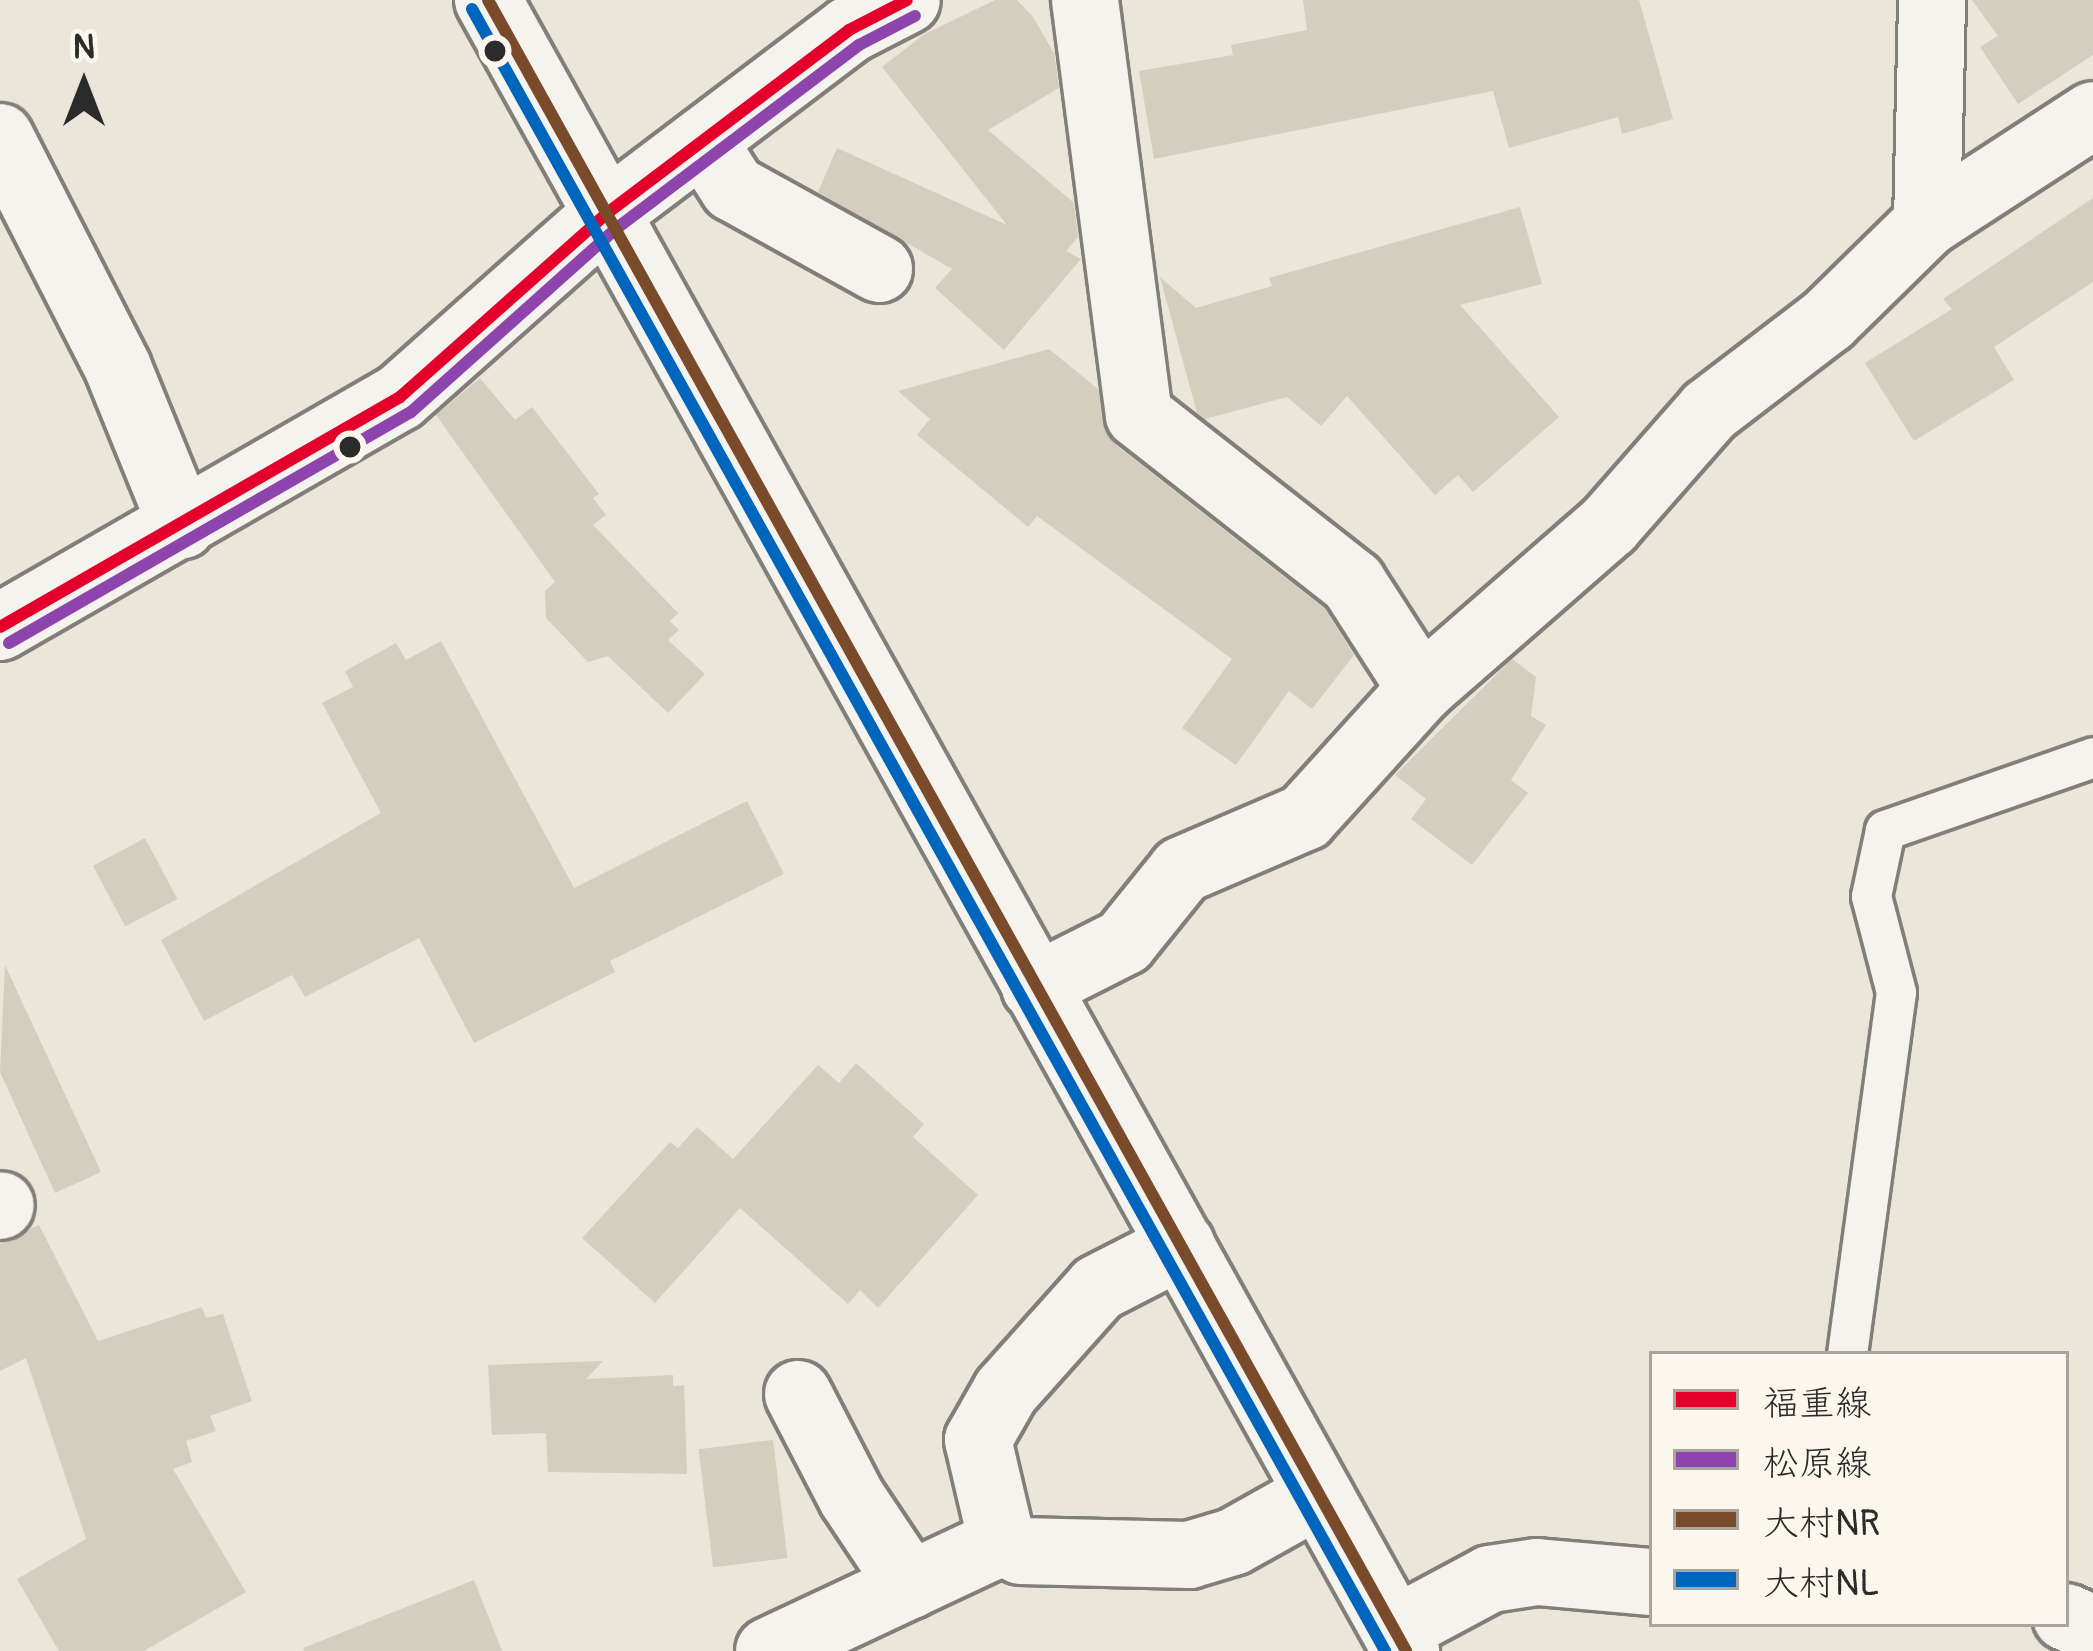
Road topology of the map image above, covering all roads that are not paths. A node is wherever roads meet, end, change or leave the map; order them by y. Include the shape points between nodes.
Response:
1 (488, 0) edge
2 (907, 0) edge
3 (1084, 0) edge
4 (1932, 0) edge
5 (2093, 116) edge
6 (0, 137) edge
7 (703, 140) junction
8 (606, 214) junction
9 (1928, 223) junction
10 (879, 269) dead end
11 (182, 526) junction
12 (0, 627) edge
13 (1421, 689) junction
14 (2093, 757) edge
15 (1034, 987) junction
16 (1182, 1245) junction
17 (1847, 1351) edge
18 (798, 1394) dead end
19 (1319, 1494) junction
20 (1002, 1542) junction
21 (1649, 1582) edge
22 (910, 1585) junction
23 (1401, 1641) edge
24 (769, 1651) edge

1 - 8 street
2 - 7 street via 849,29
3 - 13 street via 1139,415 1353,584
4 - 9 street
5 - 9 street
6 - 11 street via 118,368
7 - 8 street
7 - 10 street via 733,188
8 - 11 street via 400,397
8 - 15 street
9 - 13 street via 1828,320 1709,411 1609,525
11 - 12 street
13 - 15 street via 1305,817 1182,870 1124,942
14 - 17 lane via 1885,830 1871,896 1895,992
15 - 16 street
16 - 19 street
16 - 20 street via 1098,1288 1006,1391 978,1440
18 - 22 street
19 - 20 street via 1233,1542 1189,1555 1022,1551
19 - 23 street
20 - 22 street
21 - 23 street via 1537,1572 1490,1579
22 - 24 street

